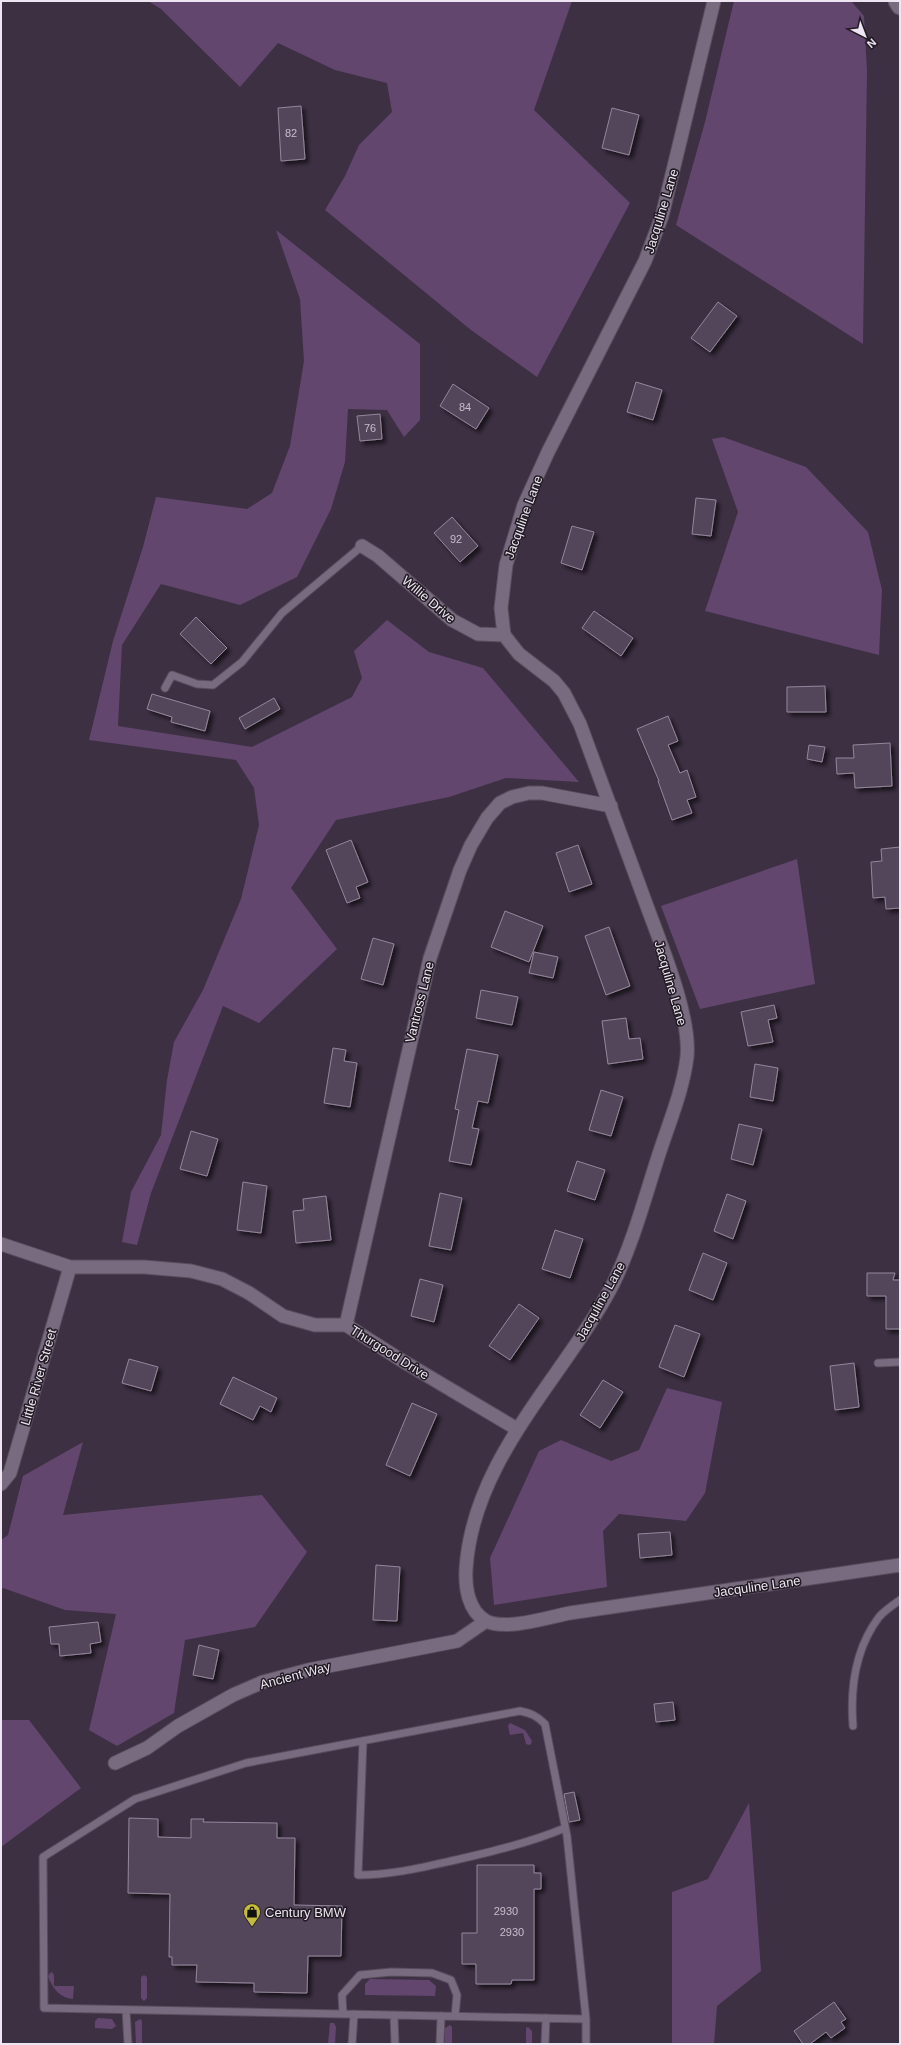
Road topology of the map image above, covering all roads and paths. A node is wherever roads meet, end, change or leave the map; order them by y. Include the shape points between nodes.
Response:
1 (714, 1) edge
2 (897, 1) edge
3 (900, 6) edge
4 (362, 546) joint
5 (504, 635) junction
6 (165, 688) dead end
7 (611, 806) junction
8 (1, 1244) edge
9 (70, 1266) junction
10 (346, 1325) junction
11 (900, 1362) edge
12 (878, 1363) dead end
13 (517, 1429) junction
14 (1, 1484) edge
15 (900, 1565) edge
16 (900, 1600) edge
17 (486, 1621) junction
18 (853, 1726) dead end
19 (363, 1741) junction
20 (115, 1763) dead end
21 (566, 1828) junction
22 (126, 2010) junction
23 (343, 2014) junction
24 (354, 2014) junction
25 (394, 2015) junction
26 (441, 2016) junction
27 (455, 2016) junction
28 (546, 2018) junction
29 (586, 2019) junction
30 (128, 2044) edge
31 (352, 2044) edge
32 (395, 2044) edge
33 (440, 2044) edge
34 (545, 2044) edge
35 (586, 2044) edge

1 - 5 street, Jacquline Lane via 662,216 651,246 524,505 510,548 501,591
2 - 3 street
4 - 5 street, Willie Drive via 378,556 452,620 478,634
4 - 6 lane via 282,614 242,662 213,685 197,684 172,675
5 - 7 street, Jacquline Lane via 519,654 554,681 564,693 580,724
7 - 10 street, Vantross Lane via 542,793 512,796 500,803 487,818 471,845 430,958
7 - 13 street, Jacquline Lane via 679,1001 687,1056 639,1215 613,1283 592,1320
8 - 9 street, Thurgood Drive
9 - 10 street, Thurgood Drive via 144,1267 191,1271 237,1285 283,1316 315,1325
9 - 14 street, Little River Street via 10,1472
10 - 13 street, Thurgood Drive
11 - 12 lane
13 - 17 street, Jacquline Lane via 482,1497 467,1550 467,1595 475,1610
15 - 17 street, Jacquline Lane via 570,1613 532,1621 504,1624
16 - 18 lane via 879,1616 859,1654 851,1699
17 - 20 street, Ancient Way via 457,1641 308,1670 263,1682 233,1695 178,1726 147,1748
19 - 21 lane via 520,1711 538,1716 545,1724
19 - 21 lane via 358,1875 416,1869 543,1837
19 - 22 lane via 246,1763 135,1799 43,1857 44,2008
21 - 29 lane
22 - 23 lane
22 - 30 lane
23 - 24 lane
23 - 27 lane via 342,1995 360,1975 391,1972 432,1974 451,1980 457,1995
24 - 25 lane
24 - 31 lane
25 - 26 lane
25 - 32 lane
26 - 27 lane
26 - 33 lane
27 - 28 lane
28 - 29 lane
28 - 34 lane
29 - 35 lane

